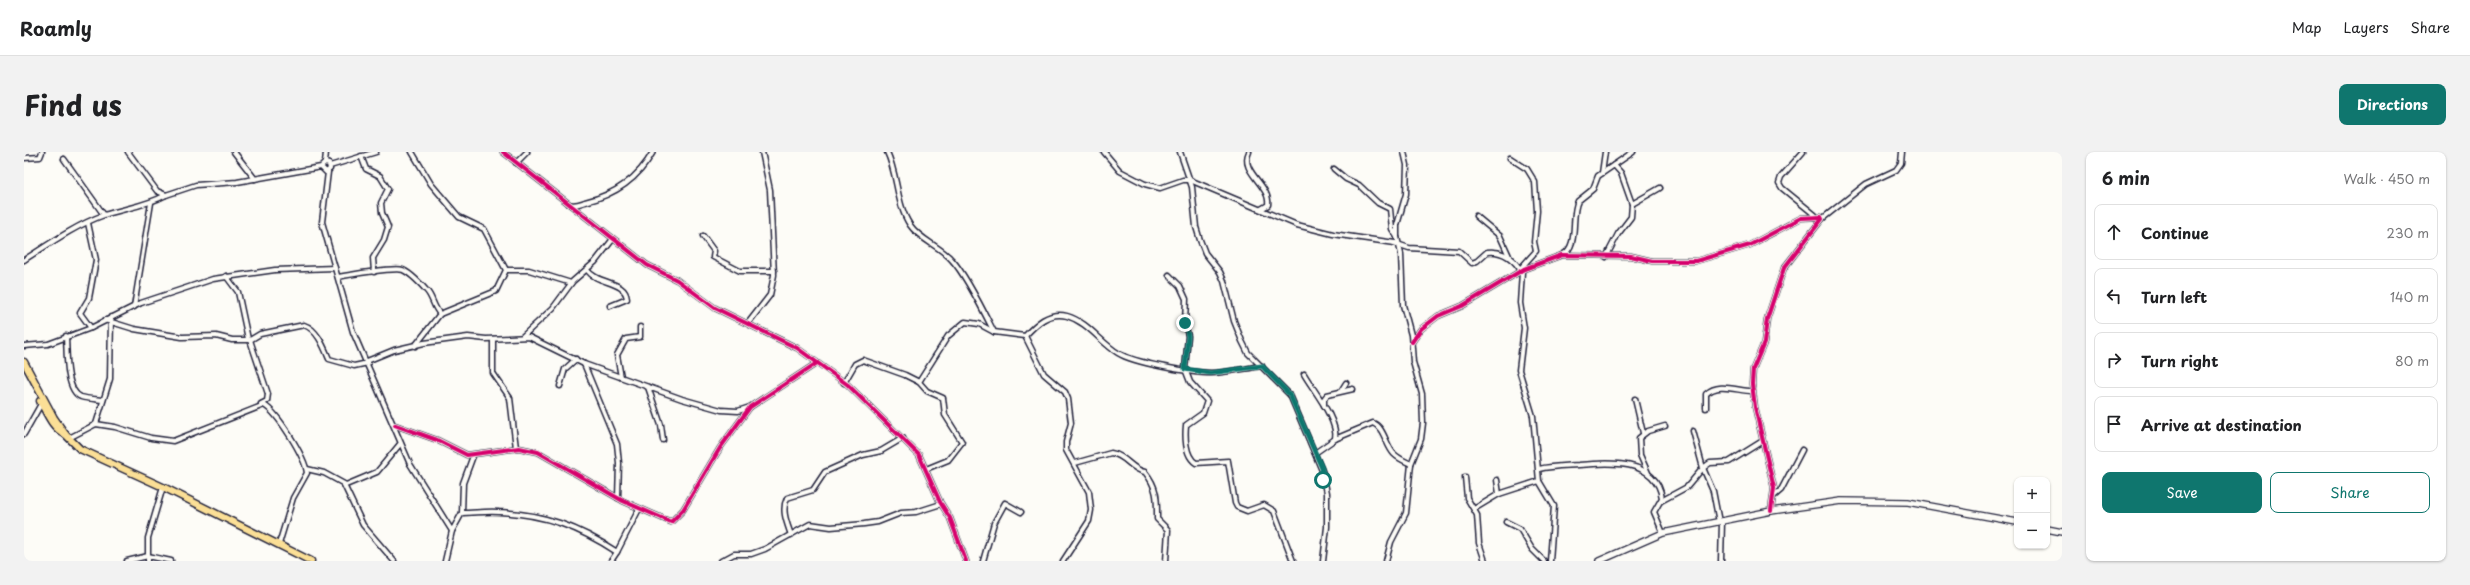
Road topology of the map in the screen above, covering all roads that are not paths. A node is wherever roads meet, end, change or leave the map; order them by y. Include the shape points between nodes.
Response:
1 (42, 152) edge
2 (128, 152) edge
3 (234, 152) edge
4 (326, 152) edge
5 (376, 152) edge
6 (412, 152) edge
7 (503, 152) edge
8 (527, 152) edge
9 (653, 152) edge
10 (762, 152) edge
11 (887, 152) edge
12 (1104, 152) edge
13 (1180, 152) edge
14 (1249, 152) edge
15 (1404, 152) edge
16 (1605, 152) edge
17 (1633, 152) edge
18 (1803, 152) edge
19 (1902, 152) edge
20 (361, 156) junction
21 (24, 158) edge
22 (1510, 158) dead end
23 (64, 159) dead end
24 (325, 163) junction
25 (516, 163) junction
26 (1614, 165) junction
27 (321, 166) junction
28 (330, 166) junction
29 (1334, 169) dead end
30 (328, 172) junction
31 (1602, 173) junction
32 (255, 179) junction
33 (1190, 180) junction
34 (1660, 188) dead end
35 (166, 195) junction
36 (151, 203) junction
37 (569, 204) junction
38 (1632, 204) junction
39 (1261, 209) junction
40 (104, 215) junction
41 (1476, 216) dead end
42 (1815, 216) junction
43 (1822, 219) junction
44 (88, 223) junction
45 (703, 236) dead end
46 (613, 239) junction
47 (1397, 241) junction
48 (1562, 255) junction
49 (1509, 256) junction
50 (1606, 257) junction
51 (24, 260) edge
52 (335, 268) junction
53 (506, 270) junction
54 (587, 270) junction
55 (1521, 270) junction
56 (774, 271) junction
57 (374, 272) junction
58 (1169, 275) dead end
59 (226, 276) junction
60 (338, 277) junction
61 (571, 283) junction
62 (610, 306) dead end
63 (134, 307) junction
64 (440, 314) junction
65 (111, 317) junction
66 (105, 320) junction
67 (749, 322) junction
68 (112, 323) junction
69 (640, 327) dead end
70 (92, 328) junction
71 (994, 332) junction
72 (66, 336) junction
73 (523, 336) junction
74 (1026, 336) junction
75 (249, 339) junction
76 (493, 339) junction
77 (1412, 342) junction
78 (24, 346) edge
79 (415, 346) junction
80 (576, 359) junction
81 (24, 362) edge
82 (367, 362) junction
83 (817, 363) junction
84 (584, 364) junction
85 (1262, 366) junction
86 (1185, 369) junction
87 (24, 372) edge
88 (1304, 374) dead end
89 (621, 377) junction
90 (919, 382) junction
91 (844, 383) junction
92 (1346, 383) dead end
93 (560, 386) dead end
94 (648, 387) junction
95 (1353, 389) dead end
96 (1341, 391) junction
97 (1752, 391) junction
98 (1635, 399) dead end
99 (103, 400) junction
100 (41, 404) junction
101 (260, 405) junction
102 (1324, 405) junction
103 (750, 406) junction
104 (1706, 408) dead end
105 (96, 424) junction
106 (395, 425) junction
107 (1665, 426) dead end
108 (1693, 431) dead end
109 (1643, 433) junction
110 (24, 434) edge
111 (67, 436) junction
112 (903, 438) junction
113 (1335, 439) junction
114 (663, 440) dead end
115 (1761, 442) junction
116 (400, 444) junction
117 (516, 448) junction
118 (1802, 450) dead end
119 (1315, 453) junction
120 (473, 456) junction
121 (1075, 463) junction
122 (1411, 464) junction
123 (1703, 468) junction
124 (307, 469) junction
125 (926, 469) junction
126 (1539, 469) junction
127 (316, 471) junction
128 (307, 476) junction
129 (1465, 477) dead end
130 (1651, 477) junction
131 (1498, 480) dead end
132 (1539, 481) junction
133 (344, 486) junction
134 (163, 487) junction
135 (1498, 494) junction
136 (1774, 496) junction
137 (618, 498) junction
138 (1661, 501) junction
139 (941, 504) junction
140 (639, 509) junction
141 (1474, 509) junction
142 (1771, 511) junction
143 (1021, 512) dead end
144 (462, 513) junction
145 (2014, 521) edge
146 (1506, 522) dead end
147 (1720, 522) junction
148 (2050, 530) edge
149 (452, 531) junction
150 (2062, 532) edge
151 (1663, 533) junction
152 (791, 535) junction
153 (279, 544) junction
154 (617, 552) junction
155 (148, 556) junction
156 (127, 561) edge
157 (148, 561) edge
158 (171, 561) edge
159 (311, 561) edge
160 (394, 561) edge
161 (445, 561) edge
162 (611, 561) edge
163 (721, 561) edge
164 (966, 561) edge
165 (983, 561) edge
166 (1063, 561) edge
167 (1166, 561) edge
168 (1293, 561) edge
169 (1323, 561) edge
170 (1386, 561) edge
171 (1485, 561) edge
172 (1544, 561) edge
173 (1550, 561) edge
174 (1599, 561) edge
175 (1721, 561) edge

1 - 21 street via 36,158
2 - 35 street via 157,191
3 - 32 street
4 - 24 street
5 - 20 street
6 - 53 street via 431,184 459,217 484,229
7 - 25 street
8 - 25 street
9 - 37 street via 640,172 626,184 598,199
10 - 56 street via 770,190
11 - 71 street via 910,225 953,261
12 - 33 street via 1120,170 1144,184 1160,188
13 - 33 street
14 - 39 street via 1248,166 1268,198 1268,205
15 - 47 street via 1407,165 1406,194 1398,225
16 - 31 street
17 - 26 street
18 - 42 street via 1781,177 1779,183
19 - 43 street via 1901,163 1896,170 1866,184
20 - 28 street
20 - 57 street via 366,169 380,176 388,189 381,203 388,227 384,240 373,258
22 - 55 street via 1534,178 1537,207 1534,242 1536,251
23 - 40 street
24 - 27 street
24 - 28 street
25 - 37 street
26 - 31 street
26 - 38 street via 1621,173
27 - 30 street via 323,172
27 - 32 street
28 - 30 street
29 - 47 street via 1390,209 1392,228
30 - 52 street via 322,222
31 - 48 street via 1593,189 1577,203 1572,239 1567,252
32 - 35 street via 196,186
33 - 39 street
33 - 85 street via 1200,240 1205,253 1220,272 1234,321 1248,352
34 - 38 street
35 - 36 street
36 - 40 street
36 - 63 street
37 - 46 street
38 - 50 street via 1631,217
39 - 47 street via 1290,222 1325,232
40 - 44 street
41 - 49 street via 1500,236
42 - 43 street
42 - 50 street via 1795,221 1750,245 1696,261 1652,261 1631,256
43 - 97 street via 1788,260 1780,275 1767,319 1764,344 1753,369
44 - 51 street
44 - 70 street via 96,260 89,298 80,313
45 - 56 street via 714,251 713,257 740,272
46 - 54 street
46 - 67 street via 647,266 677,280 715,308
47 - 49 street via 1409,248 1459,250 1472,263 1487,252
47 - 77 street via 1402,263 1403,305
48 - 50 street
48 - 55 street
49 - 55 street
52 - 59 street via 280,270
52 - 60 street
53 - 61 street via 529,270
53 - 64 street via 496,291
54 - 61 street
54 - 62 street via 591,276 619,286 627,293 627,299
55 - 77 street via 1462,306 1438,316 1421,329
55 - 126 street via 1520,302 1524,328 1519,370 1532,416
56 - 67 street via 770,295
57 - 60 street
57 - 64 street via 402,269 427,291
58 - 86 street via 1180,286 1186,300 1185,323 1188,336
59 - 63 street via 167,293
59 - 75 street via 238,292
60 - 82 street via 353,332
61 - 73 street via 553,308
63 - 65 street
64 - 79 street
65 - 66 street
65 - 68 street
66 - 68 street
66 - 70 street
67 - 83 street via 797,348
68 - 75 street via 182,337 204,335 232,340
68 - 99 street via 110,375
69 - 89 street via 640,337 626,340 617,355
70 - 72 street
71 - 74 street
71 - 90 street via 979,324 965,322 948,336
72 - 78 street via 45,344
72 - 99 street via 69,380 73,390 82,397
73 - 76 street
73 - 80 street
74 - 86 street via 1046,317 1066,315 1088,328 1125,357
74 - 121 street via 1044,374 1065,392 1071,423 1066,450
75 - 82 street via 268,332 304,325 310,327 317,335 330,358 354,366
75 - 101 street via 268,394 267,401
76 - 79 street via 468,337
76 - 117 street via 493,373 510,398
77 - 122 street via 1413,362 1422,394 1424,417 1421,439
79 - 82 street via 394,350
80 - 84 street
80 - 93 street via 565,370
81 - 111 main road via 42,397
82 - 106 street
83 - 91 street
83 - 103 street
84 - 89 street
84 - 137 street via 617,444
85 - 86 street via 1210,373
85 - 119 street via 1290,395
86 - 168 street via 1190,382 1207,401 1203,412 1186,425 1190,457 1196,463 1228,461 1237,507 1247,511 1264,505 1274,511
87 - 100 main road
88 - 102 street
89 - 94 street
90 - 91 street via 862,360 855,364
90 - 125 street via 927,391 944,398 945,415 962,442 948,460
91 - 112 street
92 - 96 street
94 - 103 street via 721,410 738,411
94 - 114 street via 661,425
95 - 96 street
96 - 102 street via 1327,395
97 - 104 street via 1730,388 1710,390 1706,394
97 - 115 street
98 - 109 street
99 - 105 street
100 - 110 street
100 - 111 main road via 58,431
101 - 105 street via 173,441
101 - 124 street via 267,406 283,424
102 - 113 street via 1335,429
103 - 140 street via 675,519 671,522 666,521
105 - 111 street
106 - 116 street
106 - 120 street via 437,440 460,453
107 - 109 street
108 - 123 street
109 - 130 street via 1640,438 1640,451 1643,464
111 - 134 main road via 88,453
112 - 125 street via 919,455
112 - 152 street via 881,451 858,457 825,472 812,490 787,498 784,504
113 - 119 street
113 - 122 street via 1373,423 1379,427 1395,456
115 - 123 street via 1729,462 1710,464
115 - 136 street via 1772,478
116 - 133 street via 377,472
116 - 149 street
117 - 120 street
117 - 137 street via 538,452
118 - 136 street via 1781,490
119 - 169 street via 1323,473 1326,493 1327,527
120 - 144 street via 463,483
121 - 166 street via 1089,492 1091,510 1089,521
121 - 167 street via 1111,453 1126,460 1135,470 1145,472 1158,496 1157,519 1168,530
122 - 170 street via 1406,513 1391,542
123 - 138 street via 1687,487
123 - 147 street via 1713,491
124 - 127 street
124 - 128 street
125 - 139 street
126 - 130 street via 1558,465 1620,463 1636,467
126 - 132 street
127 - 128 street
127 - 133 street
128 - 153 street via 293,498
129 - 141 street via 1467,498
130 - 138 street via 1661,493
131 - 135 street
132 - 135 street
132 - 173 street via 1554,506
133 - 160 street via 363,525
134 - 153 main road
134 - 155 street via 148,538
135 - 141 street
136 - 142 street
137 - 140 street
138 - 151 street via 1654,512
139 - 152 street via 916,512 901,513 878,522 831,527 810,524
139 - 164 street via 950,518
140 - 154 street
141 - 171 street via 1478,520 1479,543
142 - 145 main road via 1852,500 1892,501 1942,507
142 - 147 main road
143 - 165 street via 1005,503 994,523
144 - 149 street
144 - 154 street via 498,512 530,515 560,522 571,525
146 - 172 street via 1520,529 1532,549
147 - 151 main road
147 - 175 street
148 - 150 main road
149 - 161 street
151 - 174 main road
152 - 163 street via 751,554 734,554
153 - 159 main road
154 - 162 street
155 - 156 street
155 - 157 street
155 - 158 street

